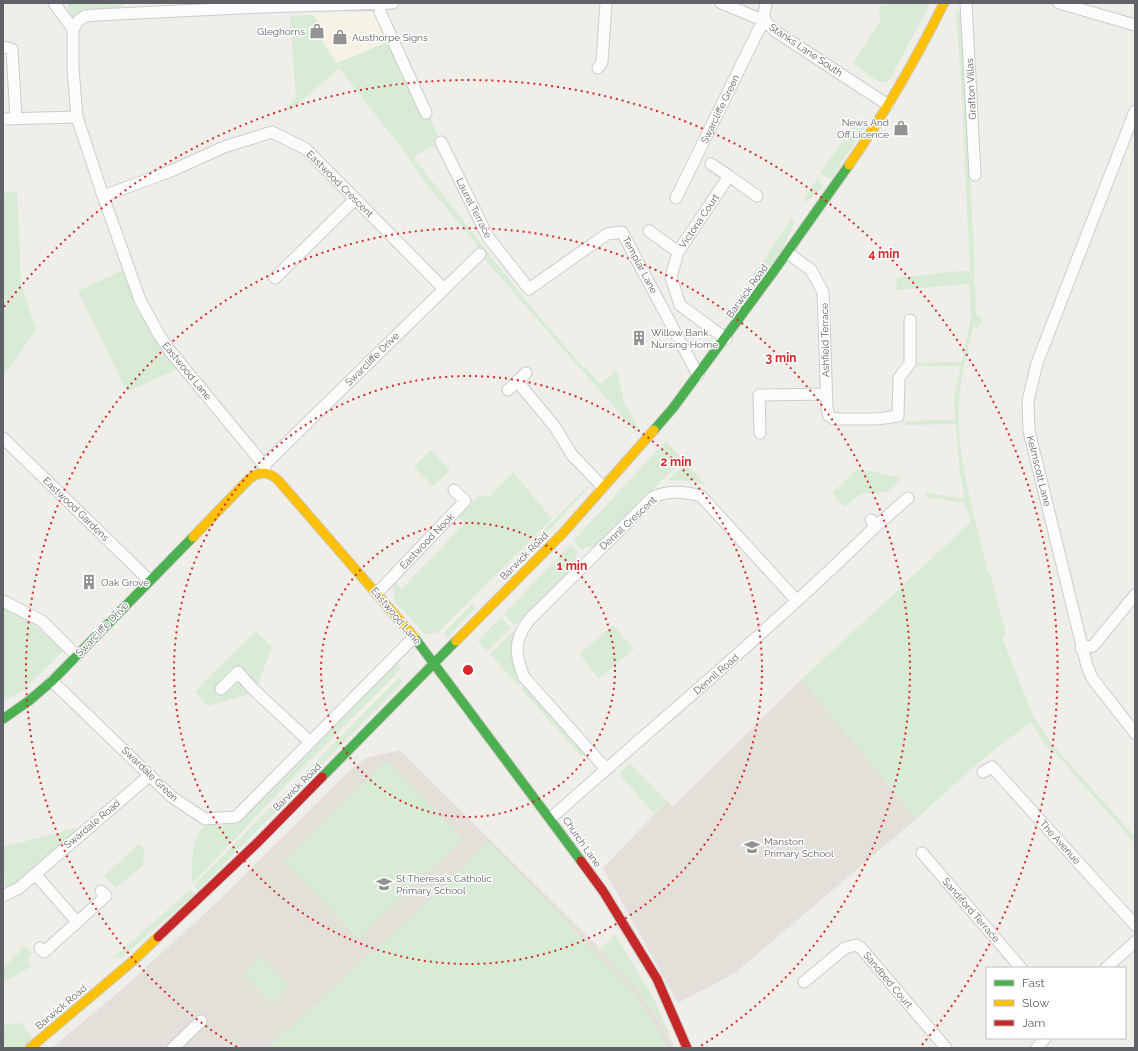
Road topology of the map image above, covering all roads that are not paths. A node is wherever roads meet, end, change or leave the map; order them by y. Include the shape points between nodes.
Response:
1 (54, 3) edge
2 (394, 3) edge
3 (606, 3) edge
4 (721, 3) edge
5 (766, 3) edge
6 (944, 3) edge
7 (966, 3) edge
8 (1059, 3) edge
9 (380, 4) junction
10 (1075, 5) edge
11 (205, 7) edge
12 (765, 21) junction
13 (1135, 25) edge
14 (73, 29) junction
15 (3, 47) edge
16 (598, 68) dead end
17 (888, 105) junction
18 (1135, 111) edge
19 (426, 113) dead end
20 (78, 117) junction
21 (3, 119) edge
22 (16, 119) junction
23 (441, 142) dead end
24 (711, 164) dead end
25 (729, 176) junction
26 (975, 176) dead end
27 (103, 196) junction
28 (757, 196) dead end
29 (676, 198) dead end
30 (355, 199) junction
31 (649, 231) dead end
32 (678, 252) junction
33 (788, 253) junction
34 (480, 254) dead end
35 (514, 271) joint
36 (275, 278) dead end
37 (443, 288) junction
38 (910, 320) dead end
39 (726, 338) junction
40 (526, 373) dead end
41 (698, 375) junction
42 (517, 381) junction
43 (508, 390) dead end
44 (826, 394) junction
45 (760, 433) dead end
46 (3, 438) edge
47 (265, 469) junction
48 (603, 487) junction
49 (454, 490) dead end
50 (908, 498) dead end
51 (149, 580) junction
52 (377, 592) junction
53 (1135, 595) edge
54 (797, 600) junction
55 (3, 601) edge
56 (414, 637) junction
57 (1081, 648) junction
58 (77, 656) junction
59 (434, 664) junction
60 (52, 681) junction
61 (221, 689) dead end
62 (3, 719) edge
63 (1135, 733) edge
64 (310, 742) junction
65 (606, 769) junction
66 (984, 772) dead end
67 (150, 775) junction
68 (551, 818) junction
69 (922, 853) dead end
70 (35, 874) junction
71 (101, 891) dead end
72 (3, 896) edge
73 (77, 922) junction
74 (1135, 925) edge
75 (1135, 942) edge
76 (40, 948) dead end
77 (1019, 967) edge
78 (1107, 967) edge
79 (804, 982) dead end
80 (201, 1020) dead end
81 (1044, 1039) edge
82 (30, 1048) edge
83 (173, 1048) edge
84 (687, 1048) edge
85 (946, 1048) edge
86 (1037, 1048) edge

1 - 14 street
2 - 9 street
3 - 16 street via 602,62
4 - 12 street, Stanks Lane South
5 - 12 street
6 - 17 street, Barwick Road via 919,54
7 - 26 street, Grafton Villas
8 - 10 street
9 - 11 street
9 - 19 street via 380,12
10 - 13 street
11 - 14 street via 85,16
12 - 17 street, Stanks Lane South via 780,35
12 - 29 street, Swarcliffe Green
14 - 20 street, Eastwood Lane via 73,69
15 - 22 street via 12,49
17 - 33 street, Barwick Road
18 - 57 street, Kelmscott Lane via 1037,363 1028,401 1029,431
20 - 22 street
20 - 27 street, Eastwood Lane
21 - 22 street
23 - 35 street, Laurel Terrace via 488,237
24 - 25 street
25 - 28 street
25 - 32 street, Victoria Court
27 - 30 street, Eastwood Crescent via 171,171 224,147 272,132 306,149
27 - 47 street, Eastwood Lane via 140,300 158,333
30 - 36 street
30 - 37 street, Eastwood Crescent
31 - 32 street
32 - 39 street, Victoria Court via 670,276 680,305
33 - 39 street, Barwick Road
33 - 44 street, Ashfield Terrace via 811,270 824,292
34 - 37 street, Swarcliffe Drive
35 - 41 street, Templar Lane via 529,289 607,234 622,232
37 - 47 street, Swarcliffe Drive
38 - 44 street, Ashfield Terrace via 910,363 899,378 898,416 877,419 834,419 829,416
39 - 41 street, Barwick Road
40 - 42 street
41 - 48 street, Barwick Road via 673,408
42 - 43 street
42 - 48 street via 555,427 572,455
44 - 45 street via 759,395
46 - 51 street, Eastwood Gardens
47 - 51 street, Swarcliffe Drive via 249,478
47 - 52 street, Eastwood Lane via 278,480
48 - 59 street, Barwick Road via 562,533
49 - 52 street, Eastwood Nook via 465,501
50 - 54 street, Dennil Road via 874,523
51 - 58 street, Swarcliffe Drive
52 - 56 street, Eastwood Lane
53 - 57 street via 1093,646
54 - 65 street, Dennil Road via 745,649
54 - 65 street, Dennil Crescent via 701,496 685,491 664,492 653,497 531,618 519,635 516,645 517,658 524,677
55 - 58 street via 42,621
56 - 59 street, Eastwood Lane
56 - 64 street, Swardale Green
57 - 63 street, Kelmscott Lane via 1092,678
58 - 60 street, Swarcliffe Drive
59 - 68 street, Church Lane
59 - 82 street, Barwick Road via 202,898 134,960
60 - 62 street, Swarcliffe Drive
60 - 67 street, Swardale Green
61 - 64 street via 238,672
64 - 67 street, Swardale Green via 236,818 205,819 172,797
65 - 68 street, Dennil Road
66 - 74 street, The Avenue via 992,767
67 - 70 street, Swardale Road
68 - 84 street, Church Lane via 603,891 657,979
69 - 77 street, Sandiford Terrace
70 - 72 street, Swardale Road via 19,888
70 - 73 street
71 - 73 street via 106,896
73 - 76 street via 44,952
75 - 78 street
79 - 85 street, Sandbed Court via 845,948 856,945
80 - 83 street
81 - 86 street

